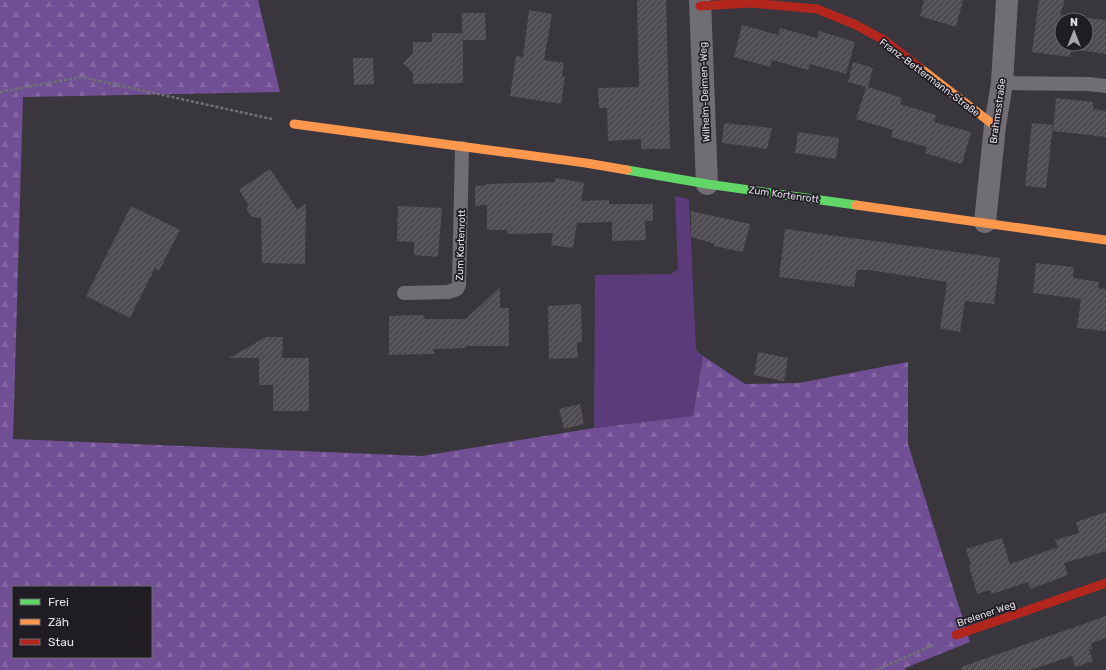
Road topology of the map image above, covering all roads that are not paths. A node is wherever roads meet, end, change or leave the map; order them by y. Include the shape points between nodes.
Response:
1 (1007, 0) edge
2 (700, 3) edge
3 (1002, 83) junction
4 (1106, 86) edge
5 (294, 124) road end
6 (995, 126) junction
7 (462, 148) junction
8 (707, 184) junction
9 (985, 222) junction
10 (1106, 240) edge
11 (404, 293) dead end
12 (1106, 583) edge
13 (956, 635) road end

1 - 3 street, Brahmsstraße
2 - 6 street, Franz-Bettermann-Straße via 750,3 817,9 854,24 884,40
2 - 8 street, Wilhelm-Deimen-Weg
3 - 4 lane
3 - 6 street, Brahmsstraße
5 - 7 street, Zum Kortenrott
6 - 9 street, Brahmsstraße
7 - 8 street, Zum Kortenrott via 586,163
7 - 11 lane, Zum Kortenrott via 460,285 448,292
8 - 9 street, Zum Kortenrott
9 - 10 street, Zum Kortenrott
12 - 13 street, Brelener Weg

